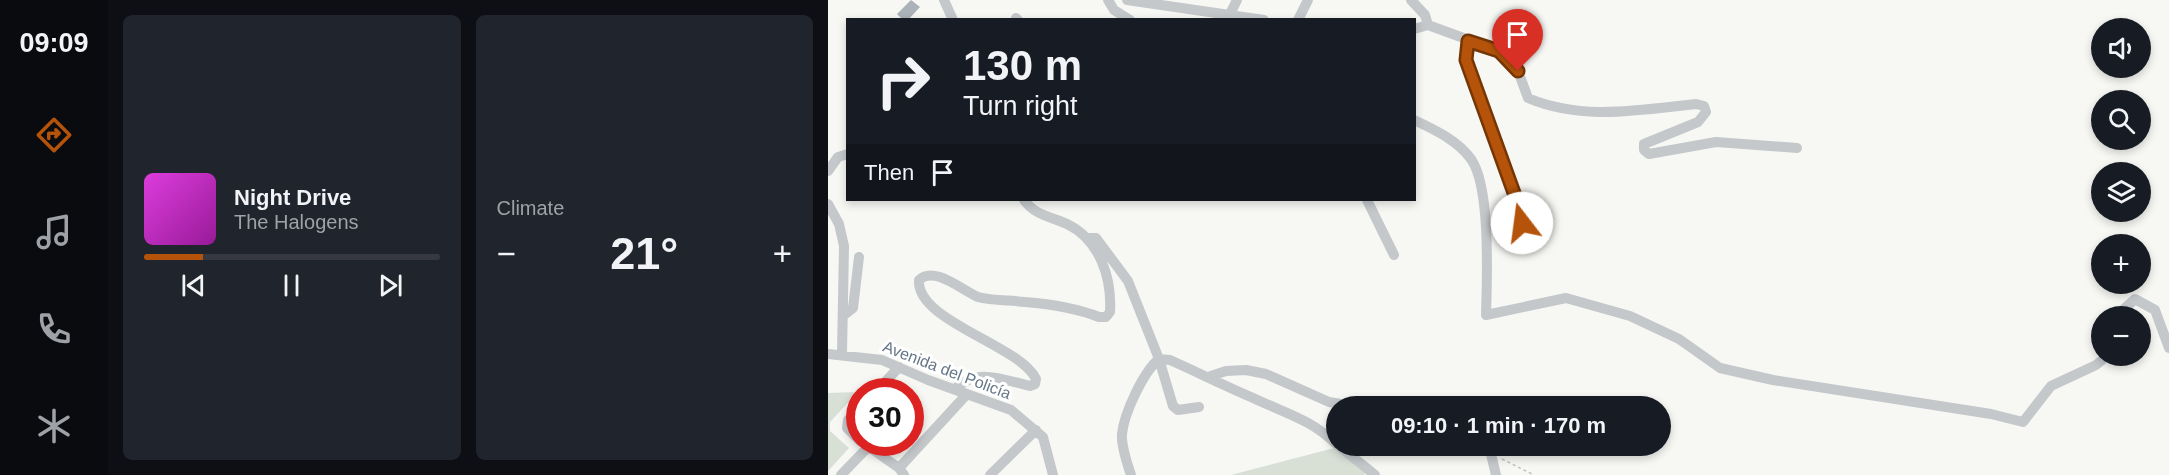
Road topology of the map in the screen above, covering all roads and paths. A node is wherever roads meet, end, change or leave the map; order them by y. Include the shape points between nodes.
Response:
1 (944, 0) edge
2 (1108, 0) edge
3 (1127, 0) edge
4 (1237, 0) edge
5 (1308, 0) edge
6 (1410, 0) edge
7 (1174, 4) edge
8 (1229, 16) junction
9 (952, 18) edge
10 (1127, 18) edge
11 (1246, 18) edge
12 (1299, 18) edge
13 (1428, 25) junction
14 (1416, 28) edge
15 (1468, 41) junction
16 (1416, 121) edge
17 (1797, 148) dead end
18 (846, 155) edge
19 (828, 171) edge
20 (1025, 201) edge
21 (1367, 201) edge
22 (828, 204) edge
23 (1088, 238) junction
24 (1526, 242) dead end
25 (1394, 255) dead end
26 (859, 257) dead end
27 (2127, 306) edge
28 (2148, 306) edge
29 (2151, 308) edge
30 (844, 315) junction
31 (2169, 348) edge
32 (828, 354) edge
33 (842, 354) junction
34 (1159, 359) junction
35 (2094, 366) edge
36 (899, 367) junction
37 (1208, 377) junction
38 (889, 378) edge
39 (955, 388) junction
40 (966, 394) junction
41 (1326, 401) edge
42 (1199, 407) dead end
43 (1036, 430) junction
44 (1326, 434) edge
45 (854, 456) edge
46 (879, 456) edge
47 (1352, 456) edge
48 (1491, 456) edge
49 (1501, 456) edge
50 (901, 472) edge
51 (841, 475) edge
52 (990, 475) edge
53 (1053, 475) edge
54 (1131, 475) edge
55 (1375, 475) edge
56 (1496, 475) edge
57 (1534, 475) edge

1 - 9 street
2 - 10 street via 1114,10
3 - 7 street
4 - 8 street
5 - 12 street
6 - 13 street via 1425,15
7 - 8 street
8 - 11 street
13 - 14 street
13 - 15 street
15 - 17 street via 1499,51 1518,71 1528,98 1552,106 1575,112 1623,112 1704,106 1706,112 1698,122 1644,144 1649,154 1716,142
15 - 24 street via 1466,60 1518,204
16 - 35 street via 1454,141 1472,161 1486,226 1486,315 1566,298 1630,316 1679,339 1720,368 2023,422 2050,386
18 - 19 street via 838,157
20 - 23 street via 1039,215 1068,225
21 - 25 street
22 - 30 street via 839,224 844,246
23 - 34 street via 1096,238 1128,281
23 - 39 street via 1101,258 1108,280 1110,312 1106,317 1040,303 981,298 940,277 921,277 920,290 931,303 957,325 1014,357 1036,379 1030,386 979,376
26 - 30 street via 853,308
27 - 28 street via 2135,299
29 - 31 street
30 - 33 street
32 - 33 street, Avenida del Policía
33 - 36 street, Avenida del Policía via 882,360
34 - 37 street
34 - 42 street via 1173,406 1178,410
34 - 54 street via 1129,408 1122,434
36 - 38 street
36 - 39 street, Avenida del Policía
37 - 41 street via 1226,371 1266,374
37 - 44 street via 1297,415
39 - 40 street, Avenida del Policía
40 - 43 street, Avenida del Policía via 1011,410
40 - 50 street
43 - 52 street
43 - 53 street, Avenida del Policía via 1046,442
45 - 51 street
46 - 50 street
47 - 55 street
48 - 56 street
49 - 57 path

